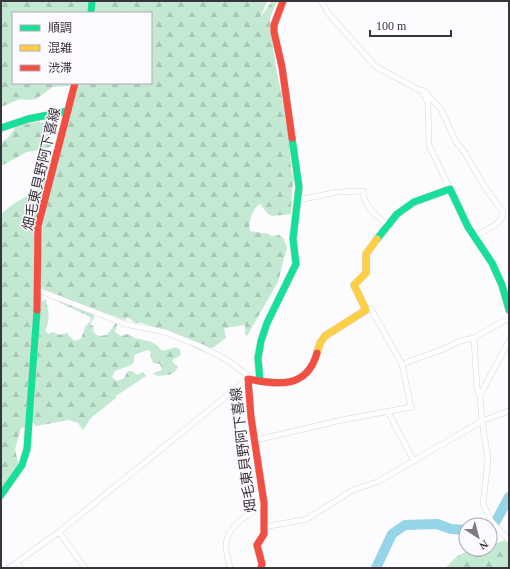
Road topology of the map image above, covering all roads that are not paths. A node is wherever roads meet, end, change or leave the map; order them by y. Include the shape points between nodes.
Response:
1 (92, 1) edge
2 (282, 1) edge
3 (321, 1) edge
4 (91, 12) edge
5 (75, 84) edge
6 (418, 89) junction
7 (68, 111) junction
8 (1, 128) edge
9 (450, 189) junction
10 (298, 200) junction
11 (389, 225) junction
12 (476, 237) junction
13 (38, 290) junction
14 (366, 310) junction
15 (509, 310) edge
16 (509, 318) edge
17 (474, 338) junction
18 (509, 340) edge
19 (402, 364) junction
20 (248, 379) junction
21 (480, 395) junction
22 (509, 411) edge
23 (388, 412) junction
24 (482, 421) junction
25 (256, 440) junction
26 (414, 461) junction
27 (1, 495) edge
28 (264, 503) junction
29 (264, 526) junction
30 (59, 532) junction
31 (509, 540) edge
32 (17, 562) junction
33 (9, 568) edge
34 (21, 568) edge
35 (85, 568) edge
36 (230, 568) edge
37 (261, 568) edge

1 - 4 main road
2 - 10 main road via 274,32 282,67 298,175
3 - 6 street via 334,20 375,66
5 - 7 main road, 畑毛東貝野阿下喜線
6 - 9 street via 428,102 429,145
6 - 12 street via 426,91 441,109 456,142 503,212 498,223
7 - 8 main road via 28,118
7 - 13 main road, 畑毛東貝野阿下喜線 via 38,226
9 - 11 main road via 406,207
9 - 12 main road via 468,227
10 - 11 street via 338,192 363,191 366,202 378,217
10 - 20 main road via 293,239 295,269 267,323 261,341 258,358 260,381
11 - 14 main road via 366,254 366,273 354,285
12 - 15 main road via 490,257
13 - 20 street via 125,324 165,332 200,346 227,360 250,377
13 - 27 main road, 畑毛東貝野阿下喜線 via 27,448 22,465
14 - 19 street via 371,308
14 - 20 main road, 畑毛東貝野阿下喜線 via 322,338 311,368 294,382 263,382
16 - 17 street
17 - 19 street
17 - 21 street via 477,388
18 - 21 street
19 - 23 street via 411,408
20 - 25 main road, 畑毛東貝野阿下喜線
20 - 30 street
21 - 24 street
22 - 24 street
23 - 25 street
23 - 26 street
24 - 26 street
24 - 31 street via 488,459 483,504 495,527
25 - 28 main road, 畑毛東貝野阿下喜線
26 - 29 street via 377,482 353,490 307,519
28 - 29 main road, 畑毛東貝野阿下喜線
28 - 36 street via 235,524 229,533 226,546
29 - 37 main road, 畑毛東貝野阿下喜線 via 264,534 256,545
30 - 32 street
30 - 35 street
32 - 33 street
32 - 34 street

